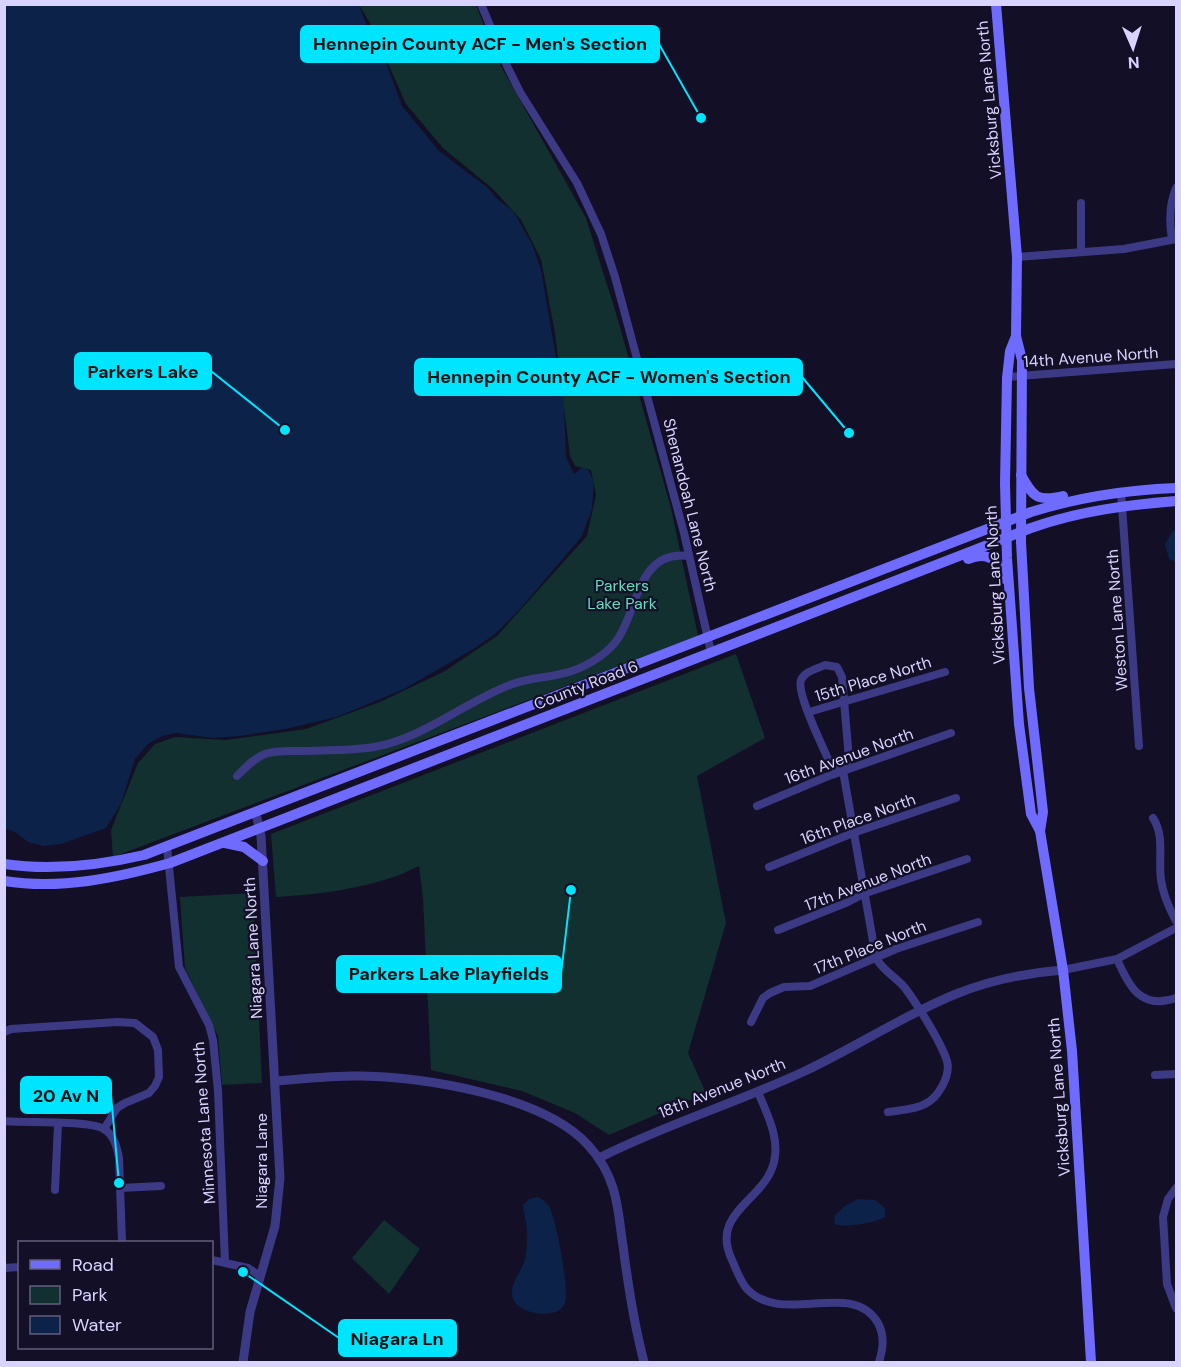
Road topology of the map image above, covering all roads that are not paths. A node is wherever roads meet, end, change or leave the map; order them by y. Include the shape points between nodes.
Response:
1 (481, 4) edge
2 (996, 4) edge
3 (1176, 188) edge
4 (1081, 202) dead end
5 (1174, 239) edge
6 (1081, 252) junction
7 (1017, 257) junction
8 (1016, 336) junction
9 (1176, 364) edge
10 (1022, 376) junction
11 (1007, 377) junction
12 (1020, 473) junction
13 (1176, 488) edge
14 (1119, 492) junction
15 (1176, 501) edge
16 (1123, 506) junction
17 (1021, 516) junction
18 (1006, 521) junction
19 (1020, 532) junction
20 (1006, 537) junction
21 (689, 556) junction
22 (902, 578) junction
23 (1009, 597) junction
24 (707, 637) junction
25 (711, 652) junction
26 (945, 672) dead end
27 (844, 701) junction
28 (809, 712) junction
29 (951, 733) dead end
30 (1139, 747) dead end
31 (843, 771) junction
32 (237, 776) dead end
33 (957, 798) dead end
34 (757, 806) dead end
35 (256, 814) junction
36 (1154, 818) dead end
37 (260, 828) junction
38 (1040, 831) junction
39 (853, 833) junction
40 (222, 843) junction
41 (167, 847) junction
42 (967, 859) dead end
43 (263, 861) junction
44 (170, 862) junction
45 (4, 864) edge
46 (769, 867) dead end
47 (4, 881) edge
48 (863, 894) junction
49 (1176, 921) edge
50 (978, 922) dead end
51 (1176, 928) edge
52 (778, 930) dead end
53 (876, 958) junction
54 (1118, 959) junction
55 (1063, 970) junction
56 (1176, 998) edge
57 (920, 1010) junction
58 (751, 1022) dead end
59 (4, 1032) edge
60 (1176, 1074) edge
61 (1155, 1075) dead end
62 (275, 1081) junction
63 (758, 1092) junction
64 (888, 1112) dead end
65 (4, 1120) edge
66 (58, 1124) junction
67 (104, 1129) junction
68 (599, 1158) junction
69 (161, 1186) dead end
70 (120, 1188) junction
71 (1176, 1188) edge
72 (55, 1190) dead end
73 (122, 1241) edge
74 (213, 1260) edge
75 (225, 1262) junction
76 (260, 1276) junction
77 (1176, 1308) edge
78 (243, 1362) edge
79 (644, 1362) edge
80 (879, 1362) edge
81 (1090, 1362) edge

1 - 21 street, Shenandoah Lane North via 520,92 577,183 601,234
2 - 7 main road, Vicksburg Lane North
3 - 5 street via 1170,211
4 - 6 street
5 - 6 street
6 - 7 street
7 - 8 main road, Vicksburg Lane North
8 - 10 main road, Vicksburg Lane North
8 - 11 main road, Vicksburg Lane North
9 - 10 street, 14th Avenue North
10 - 11 street, 14th Avenue North
10 - 12 main road, Vicksburg Lane North
11 - 18 main road, Vicksburg Lane North
12 - 14 main road via 1030,491 1044,499 1096,490
12 - 17 main road, Vicksburg Lane North
13 - 14 main road, County Road 6
14 - 16 street, Weston Lane North
14 - 17 main road, County Road 6
15 - 16 main road, County Road 6
16 - 19 main road, County Road 6 via 1063,518
16 - 30 street, Weston Lane North
17 - 18 main road, County Road 6
17 - 19 main road, Vicksburg Lane North
18 - 20 main road, Vicksburg Lane North
18 - 24 main road, County Road 6
19 - 20 main road, County Road 6
19 - 38 main road, Vicksburg Lane North via 1029,688 1043,812
20 - 22 main road, County Road 6
20 - 23 main road, Vicksburg Lane North
21 - 24 street, Shenandoah Lane North
21 - 32 street via 663,559 652,567 618,639 590,663 510,685 396,741 351,750 264,754
22 - 23 main road via 922,576 975,556 987,556 1001,567
22 - 25 main road, County Road 6
23 - 38 main road, Vicksburg Lane North via 1021,744 1031,814
24 - 25 street, Shenandoah Lane North
24 - 35 main road, County Road 6
25 - 37 main road, County Road 6
26 - 27 street, 15th Place North
27 - 28 street, 15th Place North
27 - 28 street via 837,667 825,665 805,675 800,687
27 - 31 street via 849,759
28 - 31 street via 832,766
29 - 31 street, 16th Avenue North
31 - 34 street, 16th Avenue North
31 - 39 street
33 - 39 street, 16th Place North
35 - 37 street, Niagara Lane North
35 - 41 main road, County Road 6
36 - 49 street via 1159,832 1160,878
37 - 40 main road, County Road 6
37 - 43 street, Niagara Lane North
38 - 55 main road, Vicksburg Lane North
39 - 46 street, 16th Place North
39 - 48 street
40 - 43 main road via 244,847
40 - 44 main road, County Road 6
41 - 44 street, Minnesota Lane North
41 - 45 main road, County Road 6 via 106,864 52,868
42 - 48 street, 17th Avenue North
43 - 62 street, Niagara Lane North
44 - 47 main road, County Road 6 via 80,883
44 - 75 street, Minnesota Lane North via 179,967 213,1040
48 - 52 street, 17th Avenue North
48 - 53 street
50 - 53 street, 17th Place North
51 - 54 street, 18th Avenue North
53 - 57 street
53 - 58 street, 17th Place North via 810,986 784,987 770,993
54 - 55 street, 18th Avenue North
54 - 56 street via 1131,988 1139,995 1158,1001
55 - 57 street, 18th Avenue North via 986,983
55 - 81 main road, Vicksburg Lane North via 1077,1120
57 - 63 street, 18th Avenue North
57 - 64 street via 946,1061 946,1077 923,1106
59 - 67 street via 117,1022 135,1023 146,1030 158,1050 159,1077 149,1093 117,1108
60 - 61 street
62 - 68 street via 364,1076 467,1089 501,1098 561,1123
62 - 76 street, Niagara Lane via 279,1197
63 - 68 street, 18th Avenue North via 666,1126
63 - 80 street via 773,1130 775,1161 766,1181 732,1218 726,1241 728,1253 745,1287 766,1302 850,1303 869,1312 881,1329 883,1350
65 - 66 street
66 - 67 street
66 - 72 street
67 - 70 street via 116,1146
68 - 79 street via 616,1203
69 - 70 street
70 - 73 street
71 - 77 street via 1164,1208 1165,1268
74 - 75 street
75 - 76 street
76 - 78 street

